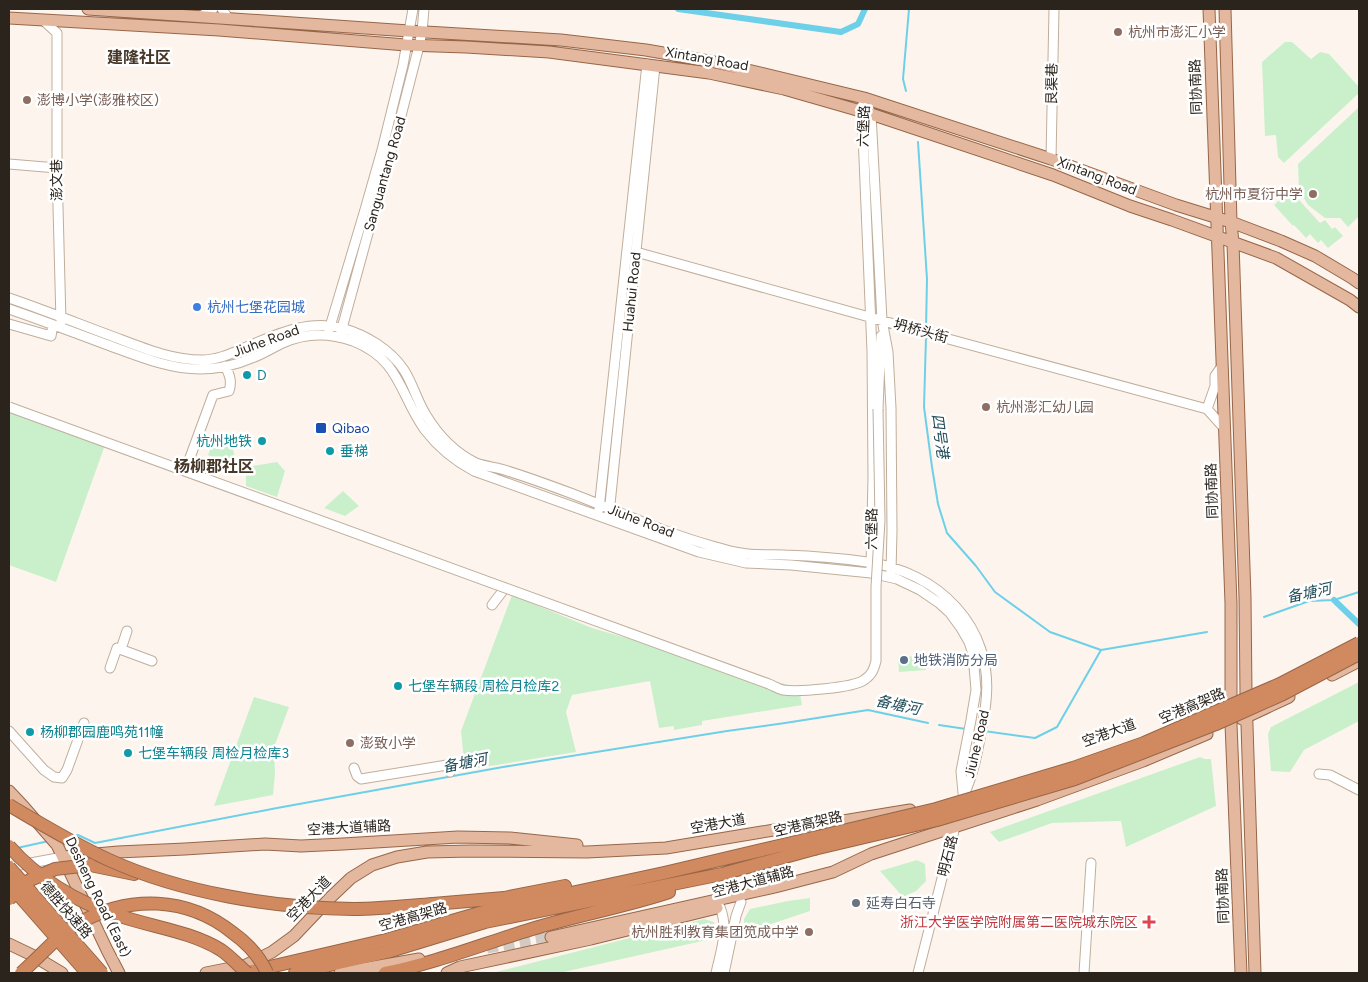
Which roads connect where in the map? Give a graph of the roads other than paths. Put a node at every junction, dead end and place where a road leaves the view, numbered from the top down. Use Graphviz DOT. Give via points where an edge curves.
graph roads {
  1 [pos="88,9"];
  2 [pos="213,9"];
  3 [pos="413,9"];
  4 [pos="424,9"];
  5 [pos="1054,9"];
  6 [pos="1209,9"];
  7 [pos="1224,9"];
  8 [pos="225,13"];
  9 [pos="201,16"];
  10 [pos="9,18"];
  11 [pos="42,20"];
  12 [pos="75,22"];
  13 [pos="409,31"];
  14 [pos="422,32"];
  15 [pos="57,33"];
  16 [pos="406,45"];
  17 [pos="419,46"];
  18 [pos="651,65"];
  19 [pos="864,98"];
  20 [pos="866,113"];
  21 [pos="1051,159"];
  22 [pos="9,164"];
  23 [pos="57,168"];
  24 [pos="1216,218"];
  25 [pos="1231,222"];
  26 [pos="1217,237"];
  27 [pos="1233,243"];
  28 [pos="636,252"];
  29 [pos="1359,283"];
  30 [pos="9,298"];
  31 [pos="1359,307"];
  32 [pos="9,309"];
  33 [pos="61,317"];
  34 [pos="870,317"];
  35 [pos="882,320"];
  36 [pos="9,324"];
  37 [pos="57,326"];
  38 [pos="329,330"];
  39 [pos="341,333"];
  40 [pos="872,351"];
  41 [pos="225,366"];
  42 [pos="1222,366"];
  43 [pos="9,407"];
  44 [pos="878,409"];
  45 [pos="1207,409"];
  46 [pos="1224,430"];
  47 [pos="188,463"];
  48 [pos="600,505"];
  49 [pos="609,509"];
  50 [pos="598,516"];
  51 [pos="608,519"];
  52 [pos="871,562"];
  53 [pos="871,573"];
  54 [pos="891,573"];
  55 [pos="505,588"];
  56 [pos="492,605"];
  57 [pos="127,631"];
  58 [pos="1359,636"];
  59 [pos="1353,643"];
  60 [pos="121,649"];
  61 [pos="1359,654"];
  62 [pos="152,661"];
  63 [pos="1359,661"];
  64 [pos="110,668"];
  65 [pos="1246,694"];
  66 [pos="1230,701"];
  67 [pos="1247,717"];
  68 [pos="84,723"];
  69 [pos="1231,724"];
  70 [pos="9,731"];
  71 [pos="354,768"];
  72 [pos="450,772"];
  73 [pos="1319,774"];
  74 [pos="1359,790"];
  75 [pos="9,791"];
  76 [pos="963,796"];
  77 [pos="9,805"];
  78 [pos="955,828"];
  79 [pos="814,843"];
  80 [pos="9,846"];
  81 [pos="636,850"];
  82 [pos="63,857"];
  83 [pos="1091,863"];
  84 [pos="9,867"];
  85 [pos="833,872"];
  86 [pos="664,873"];
  87 [pos="722,874"];
  88 [pos="156,878"];
  89 [pos="9,884"];
  90 [pos="9,898"];
  91 [pos="741,902"];
  92 [pos="720,907"];
  93 [pos="551,937"];
  94 [pos="9,944"];
  95 [pos="410,967"];
  96 [pos="21,973"];
  97 [pos="62,973"];
  98 [pos="87,973"];
  99 [pos="102,973"];
  100 [pos="119,973"];
  101 [pos="206,973"];
  102 [pos="245,973"];
  103 [pos="267,973"];
  104 [pos="295,973"];
  105 [pos="340,973"];
  106 [pos="385,973"];
  107 [pos="447,973"];
  108 [pos="716,973"];
  109 [pos="724,973"];
  110 [pos="918,973"];
  111 [pos="1084,973"];
  112 [pos="1241,973"];
  113 [pos="1254,973"];
  1 -- 9 [label="main road, Xintang Road"];
  2 -- 9 [label="street"];
  3 -- 13 [label="street, Sanguantang Road"];
  4 -- 14 [label="street, Sanguantang Road"];
  5 -- 21 [label="street, 艮渠巷"];
  6 -- 24 [label="main road, 同协南路"];
  7 -- 25 [label="main road"];
  8 -- 9 [label="main road, Xintang Road"];
  8 -- 13 [label="main road, Xintang Road"];
  10 -- 11 [label="main road, Xintang Road"];
  11 -- 12 [label="main road, Xintang Road"];
  11 -- 15 [label="street"];
  12 -- 15 [label="street"];
  12 -- 16 [label="main road, Xintang Road"];
  13 -- 14 [label="main road, Xintang Road"];
  13 -- 16 [label="street, Sanguantang Road"];
  14 -- 17 [label="street, Sanguantang Road"];
  14 -- 19 [label="main road, Xintang Road" via="561,40 646,50 714,62"];
  15 -- 23 [label="street, 澎文巷"];
  16 -- 17 [label="main road, Xintang Road"];
  16 -- 38 [label="street, Sanguantang Road" via="382,150"];
  17 -- 18 [label="main road, Xintang Road" via="549,52"];
  17 -- 39 [label="street, Sanguantang Road"];
  18 -- 20 [label="main road, Xintang Road" via="784,89"];
  18 -- 28 [label="street, Huahui Road"];
  18 -- 48 [label="street, Huahui Road"];
  19 -- 20 [label="street, 六堡路"];
  19 -- 21 [label="main road, Xintang Road"];
  20 -- 26 [label="main road, Xintang Road" via="1053,175"];
  20 -- 34 [label="street, 六堡路"];
  20 -- 35 [label="street, 六堡路"];
  21 -- 24 [label="main road, Xintang Road"];
  22 -- 23 [label="street"];
  23 -- 33 [label="street, 澎文巷"];
  24 -- 25 [label="main road, Xintang Road"];
  24 -- 26 [label="main road, 同协南路"];
  25 -- 27 [label="main road"];
  25 -- 29 [label="main road, Xintang Road" via="1282,240"];
  26 -- 27 [label="main road, Xintang Road"];
  26 -- 42 [label="main road, 同协南路"];
  27 -- 31 [label="main road, Xintang Road" via="1276,258"];
  27 -- 65 [label="main road"];
  28 -- 34 [label="street, 坍桥头街"];
  28 -- 49 [label="street, Huahui Road"];
  30 -- 33 [label="street, Jiuhe Road"];
  32 -- 37 [label="street, Jiuhe Road"];
  33 -- 37 [label="street, 澎文巷"];
  33 -- 38 [label="street, Jiuhe Road" via="157,353 188,360 219,358 279,333 306,326"];
  34 -- 35 [label="street, 坍桥头街"];
  34 -- 40 [label="street, 六堡路"];
  35 -- 44 [label="street"];
  35 -- 45 [label="street, 坍桥头街"];
  35 -- 54 [label="street, 六堡路" via="888,352 891,408"];
  36 -- 37 [label="street" via="51,336"];
  37 -- 41 [label="street, Jiuhe Road" via="175,366 200,369"];
  38 -- 39 [label="street, Jiuhe Road"];
  38 -- 41 [label="street, Jiuhe Road" via="296,338"];
  39 -- 48 [label="street, Jiuhe Road" via="360,335 387,351 404,370 425,414 439,434 467,457"];
  39 -- 50 [label="street, Jiuhe Road" via="372,351 389,366 425,429 460,463"];
  40 -- 44 [label="street"];
  40 -- 52 [label="street, 六堡路"];
  41 -- 47 [label="street" via="231,384 229,391 213,395"];
  42 -- 45 [label="street" via="1215,376"];
  42 -- 46 [label="main road, 同协南路"];
  43 -- 55 [label="street, bridge"];
  44 -- 55 [label="street, bridge" via="880,520 876,661 871,675 863,681 842,687 780,690"];
  45 -- 46 [label="street"];
  46 -- 66 [label="main road, 同协南路"];
  48 -- 49 [label="street, Jiuhe Road"];
  48 -- 50 [label="street, Huahui Road"];
  49 -- 51 [label="street, Huahui Road"];
  49 -- 52 [label="street, Jiuhe Road" via="696,542 741,553"];
  50 -- 51 [label="street, Jiuhe Road"];
  51 -- 53 [label="street, Jiuhe Road" via="699,552 746,562"];
  52 -- 53 [label="street, 六堡路"];
  52 -- 54 [label="street, Jiuhe Road"];
  53 -- 54 [label="street, Jiuhe Road"];
  54 -- 76 [label="street, Jiuhe Road" via="950,613 973,654 976,690 961,770"];
  54 -- 76 [label="street, Jiuhe Road" via="916,576 939,590 969,624 978,643 986,673 987,699 973,771"];
  55 -- 56 [label="street"];
  57 -- 60 [label="street"];
  58 -- 59 [label="main road, 空港大道"];
  59 -- 65 [label="main road, 空港大道"];
  59 -- 79 [label="highway, 空港高架路, bridge" via="1280,684 1144,743 1073,768"];
  60 -- 62 [label="street"];
  60 -- 64 [label="street" via="117,648"];
  61 -- 79 [label="highway, 空港高架路, bridge" via="1283,694 1216,724 1074,778 937,820"];
  63 -- 67 [label="main road"];
  65 -- 66 [label="main road, 空港大道"];
  65 -- 67 [label="main road"];
  66 -- 69 [label="main road, 同协南路"];
  66 -- 76 [label="main road, 空港大道" via="1123,745"];
  67 -- 69 [label="main road"];
  67 -- 113 [label="main road"];
  68 -- 70 [label="street" via="62,778 44,770"];
  69 -- 78 [label="main road" via="1134,764"];
  69 -- 112 [label="main road, 同协南路"];
  71 -- 72 [label="street" via="361,779 447,765"];
  73 -- 74 [label="street" via="1330,775"];
  75 -- 82 [label="main road, Desheng Road (East)" via="53,840"];
  76 -- 78 [label="street, 明石路"];
  76 -- 81 [label="main road, 空港大道" via="914,809 837,822"];
  77 -- 88 [label="highway, bridge" via="109,860"];
  78 -- 85 [label="main road" via="872,854"];
  78 -- 110 [label="street, 明石路"];
  79 -- 86 [label="highway, 空港高架路"];
  79 -- 87 [label="highway, 空港高架路"];
  80 -- 102 [label="highway, bridge" via="53,884 79,899 115,915 195,937 222,951"];
  81 -- 82 [label="main road, 空港大道辅路" via="458,836"];
  81 -- 101 [label="main road, 空港大道" via="436,852 397,857 372,865 352,878 294,936 272,952 246,965"];
  82 -- 84 [label="street"];
  82 -- 100 [label="main road, Desheng Road (East)"];
  83 -- 111 [label="street"];
  84 -- 99 [label="highway, 德胜快速路, bridge"];
  85 -- 91 [label="main road, 空港大道辅路" via="779,893"];
  85 -- 93 [label="main road"];
  86 -- 88 [label="highway, bridge" via="589,882 504,898 354,909 278,904 222,895"];
  86 -- 102 [label="highway, 空港高架路" via="483,912 386,940"];
  87 -- 95 [label="highway" via="641,901 533,929"];
  87 -- 104 [label="highway, 空港高架路" via="485,922 387,952"];
  88 -- 90 [label="highway, bridge" via="90,865 55,869 30,880"];
  89 -- 98 [label="highway, 德胜快速路, bridge"];
  91 -- 92 [label="main road, 空港大道辅路"];
  91 -- 109 [label="street"];
  92 -- 107 [label="main road, 空港大道辅路" via="460,967"];
  92 -- 108 [label="street" via="724,932"];
  94 -- 97 [label="main road"];
  95 -- 105 [label="main road"];
  95 -- 106 [label="highway"];
  96 -- 103 [label="highway, bridge" via="62,936 98,913 132,904 157,903 186,908 220,924 257,955"];
}
